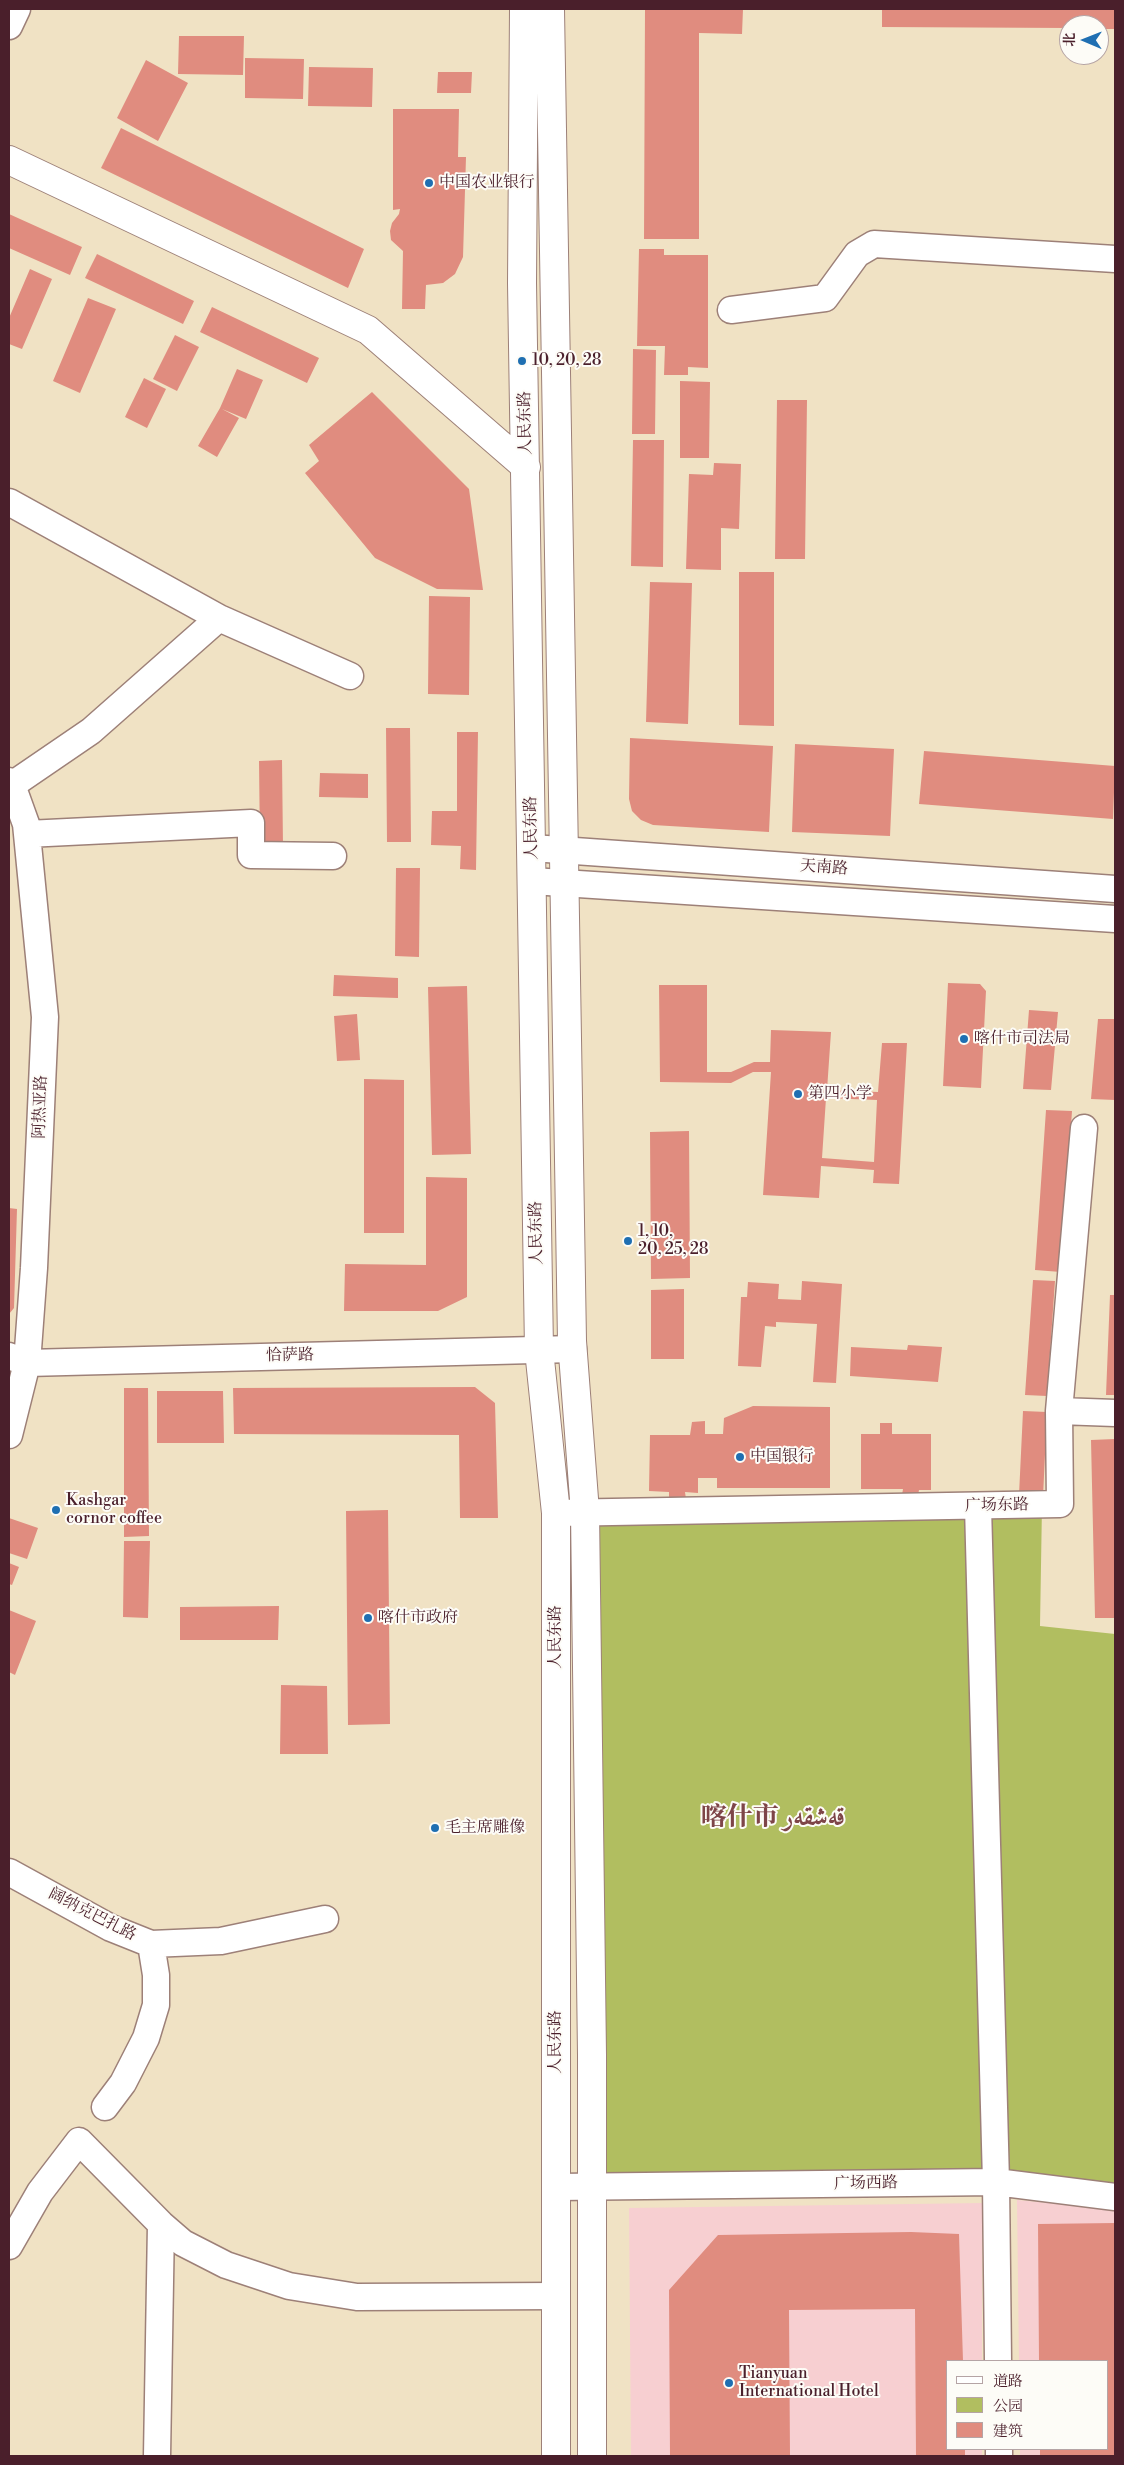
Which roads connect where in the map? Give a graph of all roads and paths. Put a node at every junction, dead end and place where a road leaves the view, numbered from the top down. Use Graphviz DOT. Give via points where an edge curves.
graph roads {
  1 [pos="17,9"];
  2 [pos="524,9"];
  3 [pos="550,9"];
  4 [pos="9,26"];
  5 [pos="9,160"];
  6 [pos="1115,259"];
  7 [pos="731,310"];
  8 [pos="526,467"];
  9 [pos="9,502"];
  10 [pos="219,618"];
  11 [pos="350,676"];
  12 [pos="11,783"];
  13 [pos="27,834"];
  14 [pos="532,848"];
  15 [pos="563,850"];
  16 [pos="332,856"];
  17 [pos="532,881"];
  18 [pos="564,882"];
  19 [pos="1115,889"];
  20 [pos="1115,919"];
  21 [pos="1084,1128"];
  22 [pos="573,1349"];
  23 [pos="539,1350"];
  24 [pos="18,1359"];
  25 [pos="1059,1411"];
  26 [pos="1115,1413"];
  27 [pos="9,1435"];
  28 [pos="978,1506"];
  29 [pos="584,1512"];
  30 [pos="556,1513"];
  31 [pos="9,1872"];
  32 [pos="325,1919"];
  33 [pos="151,1944"];
  34 [pos="105,2107"];
  35 [pos="996,2182"];
  36 [pos="556,2187"];
  37 [pos="592,2187"];
  38 [pos="1115,2197"];
  39 [pos="161,2224"];
  40 [pos="9,2246"];
  41 [pos="556,2296"];
  42 [pos="998,2360"];
  43 [pos="157,2456"];
  44 [pos="556,2456"];
  45 [pos="592,2456"];
  1 -- 4 [label="street"];
  2 -- 8 [label="main road, 人民东路" via="522,283"];
  3 -- 15 [label="main road, 人民东路"];
  5 -- 8 [label="main road" via="368,330"];
  6 -- 7 [label="street" via="874,244 857,254 825,298"];
  8 -- 14 [label="main road, 人民东路"];
  9 -- 10 [label="street"];
  10 -- 11 [label="street"];
  10 -- 12 [label="street" via="91,731"];
  12 -- 13 [label="street, 阿热亚路"];
  13 -- 16 [label="street" via="250,823 251,855"];
  13 -- 24 [label="street, 阿热亚路" via="45,1017 34,1268"];
  14 -- 15 [label="street, 天南路"];
  14 -- 17 [label="main road, 人民东路"];
  15 -- 18 [label="main road, 人民东路"];
  15 -- 19 [label="street, 天南路"];
  17 -- 18 [label="street, 天南路"];
  17 -- 23 [label="main road, 人民东路"];
  18 -- 20 [label="street, 天南路"];
  18 -- 22 [label="main road, 人民东路"];
  21 -- 25 [label="street, 广场东路"];
  22 -- 23 [label="street, 恰萨路"];
  22 -- 29 [label="main road, 人民东路"];
  23 -- 24 [label="street, 恰萨路"];
  23 -- 30 [label="main road, 人民东路"];
  24 -- 27 [label="street, 阿热亚路"];
  25 -- 26 [label="street"];
  25 -- 28 [label="street, 广场东路" via="1060,1504"];
  28 -- 29 [label="street, 广场东路"];
  28 -- 35 [label="street"];
  29 -- 30 [label="street, 广场东路"];
  29 -- 37 [label="main road, 人民东路"];
  30 -- 36 [label="main road, 人民东路"];
  31 -- 33 [label="street, 阔纳克巴扎路" via="111,1928"];
  32 -- 33 [label="street" via="221,1941"];
  33 -- 34 [label="street, 阔纳克巴扎路" via="156,2005 146,2038 123,2083"];
  35 -- 37 [label="street, 广场西路"];
  35 -- 38 [label="street, 广场西路"];
  35 -- 42 [label="street"];
  36 -- 37 [label="street, 广场西路"];
  36 -- 41 [label="main road, 人民东路"];
  37 -- 45 [label="main road, 人民东路"];
  39 -- 40 [label="street" via="79,2141 40,2192"];
  39 -- 41 [label="street" via="183,2243 226,2265 290,2286 357,2297"];
  39 -- 43 [label="street"];
  41 -- 44 [label="main road, 人民东路"];
}
